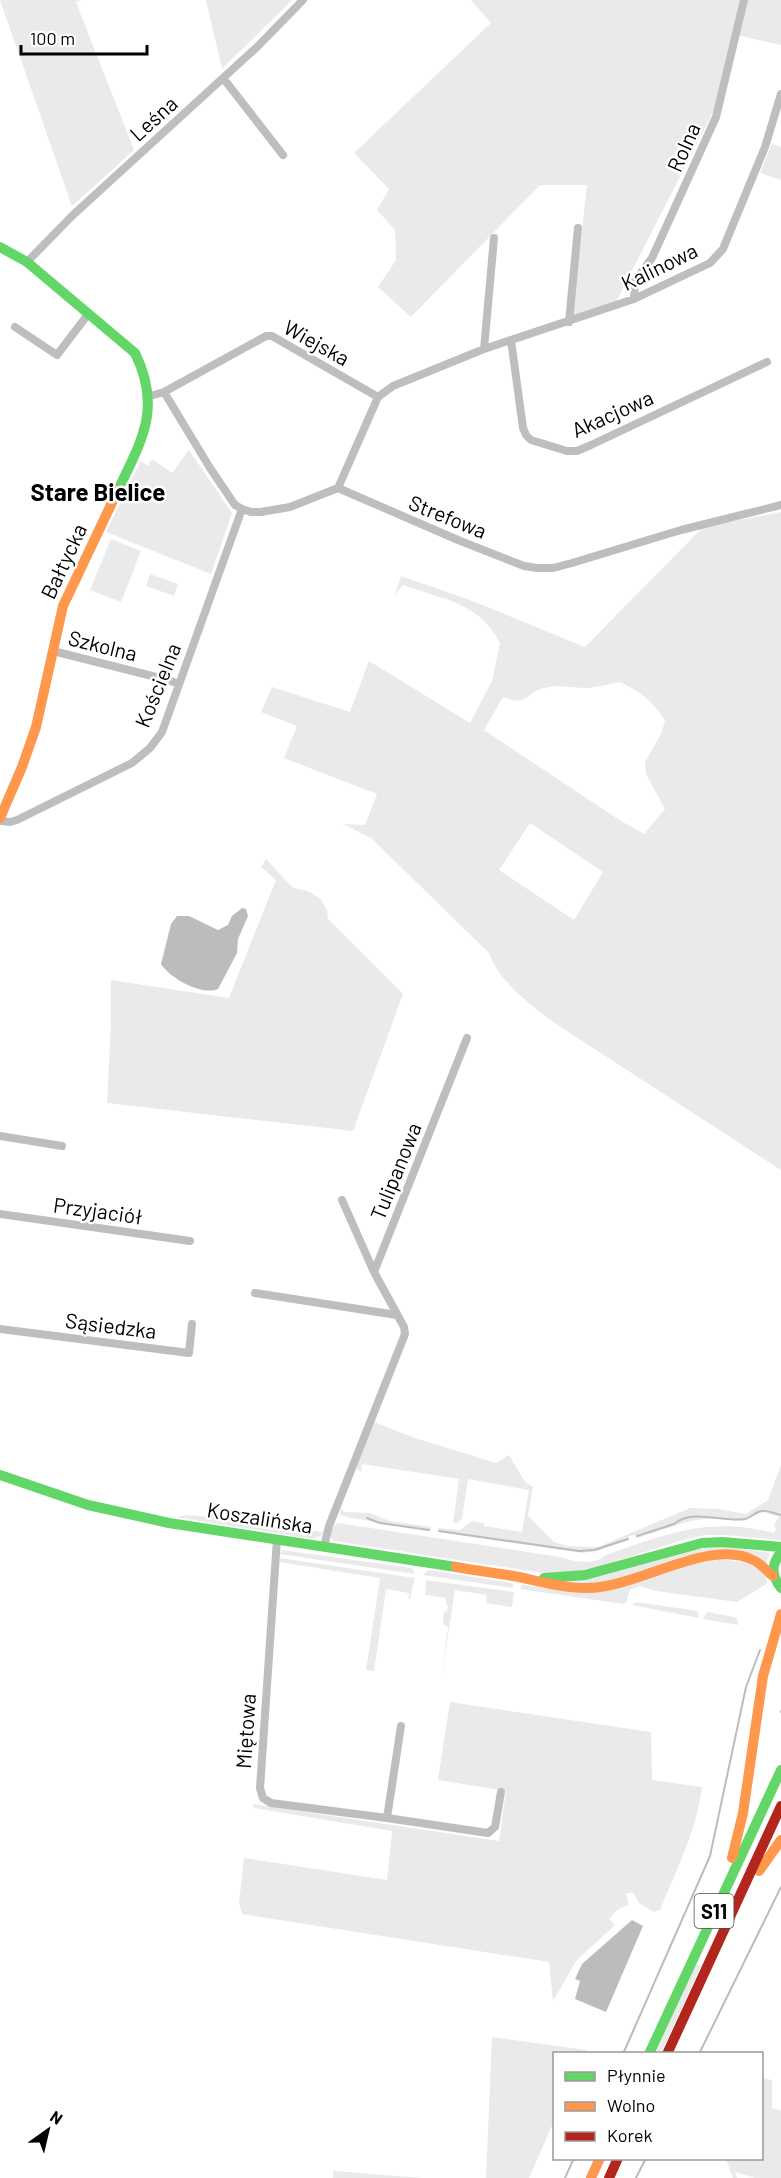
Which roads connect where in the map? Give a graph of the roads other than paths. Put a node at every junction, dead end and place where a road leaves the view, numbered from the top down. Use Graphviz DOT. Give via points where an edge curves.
graph roads {
  1 [pos="303,0"];
  2 [pos="744,0"];
  3 [pos="223,78"];
  4 [pos="781,94"];
  5 [pos="283,155"];
  6 [pos="578,228"];
  7 [pos="494,238"];
  8 [pos="0,247"];
  9 [pos="27,262"];
  10 [pos="634,299"];
  11 [pos="89,313"];
  12 [pos="569,322"];
  13 [pos="15,327"];
  14 [pos="511,340"];
  15 [pos="484,350"];
  16 [pos="766,362"];
  17 [pos="164,392"];
  18 [pos="150,396"];
  19 [pos="378,397"];
  20 [pos="338,488"];
  21 [pos="781,505"];
  22 [pos="242,509"];
  23 [pos="53,651"];
  24 [pos="179,684"];
  25 [pos="0,819"];
  26 [pos="467,1038"];
  27 [pos="0,1136"];
  28 [pos="62,1146"];
  29 [pos="342,1200"];
  30 [pos="0,1214"];
  31 [pos="190,1241"];
  32 [pos="374,1272"];
  33 [pos="255,1293"];
  34 [pos="397,1314"];
  35 [pos="192,1324"];
  36 [pos="0,1329"];
  37 [pos="0,1475"];
  38 [pos="277,1539"];
  39 [pos="324,1547"];
  40 [pos="781,1547"];
  41 [pos="781,1552"];
  42 [pos="773,1576"];
  43 [pos="519,1577"];
  44 [pos="781,1588"];
  45 [pos="781,1614"];
  46 [pos="401,1726"];
  47 [pos="781,1770"];
  48 [pos="501,1792"];
  49 [pos="781,1806"];
  50 [pos="387,1818"];
  51 [pos="781,1840"];
  52 [pos="714,1911"];
  53 [pos="729,1918"];
  54 [pos="650,2052"];
  55 [pos="669,2052"];
  56 [pos="599,2160"];
  57 [pos="617,2160"];
  58 [pos="591,2178"];
  59 [pos="609,2178"];
  1 -- 3 [label="street, Leśna"];
  2 -- 10 [label="street, Rolna" via="716,117 652,258 635,281"];
  3 -- 5 [label="street"];
  3 -- 9 [label="street, Leśna"];
  4 -- 10 [label="street, Kalinowa" via="765,147 723,249 710,263"];
  6 -- 12 [label="street"];
  7 -- 15 [label="street"];
  8 -- 9 [label="main road, Bałtycka"];
  9 -- 11 [label="main road, Bałtycka"];
  10 -- 12 [label="street, Kalinowa"];
  11 -- 13 [label="street" via="57,355"];
  11 -- 18 [label="main road, Bałtycka" via="135,353"];
  12 -- 14 [label="street, Kalinowa"];
  14 -- 15 [label="street, Kalinowa"];
  14 -- 16 [label="street, Akacjowa" via="526,435 567,451 591,445"];
  15 -- 19 [label="street, Kalinowa" via="393,386"];
  17 -- 18 [label="street, Wiejska"];
  17 -- 19 [label="street, Wiejska" via="272,336"];
  17 -- 22 [label="street" via="210,468 235,505"];
  18 -- 23 [label="main road, Bałtycka" via="143,438 63,606"];
  19 -- 20 [label="street"];
  20 -- 21 [label="street, Strefowa" via="458,540 537,568 553,568"];
  20 -- 22 [label="street" via="290,507 261,512"];
  22 -- 24 [label="street, Kościelna"];
  23 -- 24 [label="street, Szkolna"];
  23 -- 25 [label="main road, Bałtycka" via="39,716"];
  24 -- 25 [label="street, Kościelna" via="162,732 132,763 17,820"];
  26 -- 32 [label="street, Tulipanowa"];
  27 -- 28 [label="street"];
  29 -- 32 [label="street"];
  30 -- 31 [label="street, Przyjaciół"];
  32 -- 34 [label="street"];
  33 -- 34 [label="street"];
  34 -- 39 [label="street" via="405,1334"];
  35 -- 36 [label="street, Sąsiedzka" via="189,1353"];
  37 -- 38 [label="main road, Koszalińska" via="120,1513"];
  38 -- 39 [label="main road, Koszalińska"];
  38 -- 50 [label="street, Miętowa" via="260,1788 263,1798 271,1803"];
  39 -- 43 [label="main road, Koszalińska"];
  40 -- 43 [label="main road, Koszalińska" via="702,1543 591,1575"];
  41 -- 42 [label="main road" via="772,1566"];
  42 -- 43 [label="main road, Koszalińska" via="753,1561 728,1555 698,1557 632,1581 598,1588 569,1588"];
  42 -- 44 [label="main road"];
  45 -- 52 [label="main road" via="762,1678 736,1843"];
  46 -- 50 [label="street"];
  47 -- 52 [label="main road, S11"];
  48 -- 50 [label="street, Miętowa" via="495,1827 488,1833"];
  49 -- 53 [label="main road, S11"];
  51 -- 53 [label="main road"];
  52 -- 54 [label="main road, S11"];
  53 -- 55 [label="main road, S11"];
  56 -- 58 [label="main road"];
  57 -- 59 [label="main road"];
}
